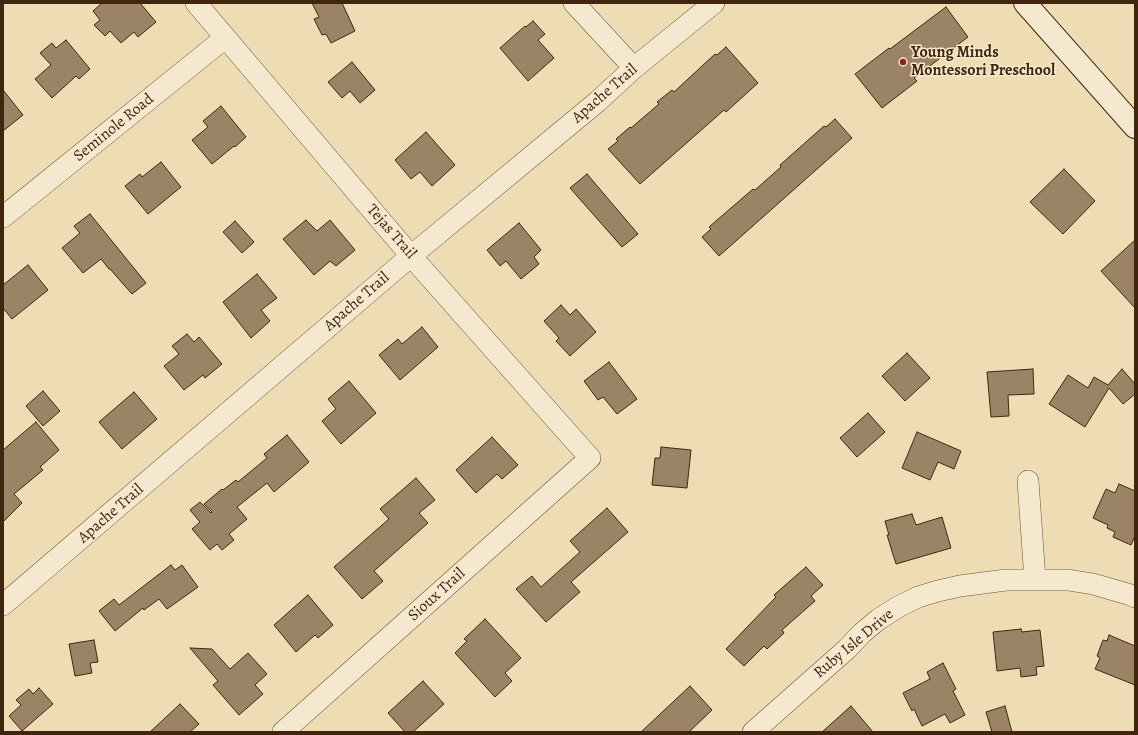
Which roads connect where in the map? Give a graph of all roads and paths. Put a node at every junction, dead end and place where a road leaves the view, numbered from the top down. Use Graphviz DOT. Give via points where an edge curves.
graph roads {
  1 [pos="196,3"];
  2 [pos="574,3"];
  3 [pos="714,3"];
  4 [pos="1025,3"];
  5 [pos="225,38"];
  6 [pos="634,68"];
  7 [pos="1135,127"];
  8 [pos="3,218"];
  9 [pos="411,256"];
  10 [pos="590,458"];
  11 [pos="1028,481"];
  12 [pos="1035,580"];
  13 [pos="1135,597"];
  14 [pos="3,606"];
  15 [pos="283,732"];
  16 [pos="753,732"];
  1 -- 5 [label="street, Tejas Trail"];
  2 -- 6 [label="street"];
  3 -- 6 [label="street, Apache Trail"];
  4 -- 7 [label="main road"];
  5 -- 8 [label="street, Seminole Road"];
  5 -- 9 [label="street, Tejas Trail"];
  6 -- 9 [label="street, Apache Trail" via="597,102"];
  9 -- 10 [label="street, Tejas Trail"];
  9 -- 14 [label="street, Apache Trail"];
  10 -- 15 [label="street, Sioux Trail"];
  11 -- 12 [label="street"];
  12 -- 13 [label="street, Ruby Isle Drive" via="1068,580 1093,584"];
  12 -- 16 [label="street, Ruby Isle Drive" via="1006,580 960,586 918,597 898,607 862,633"];
}
